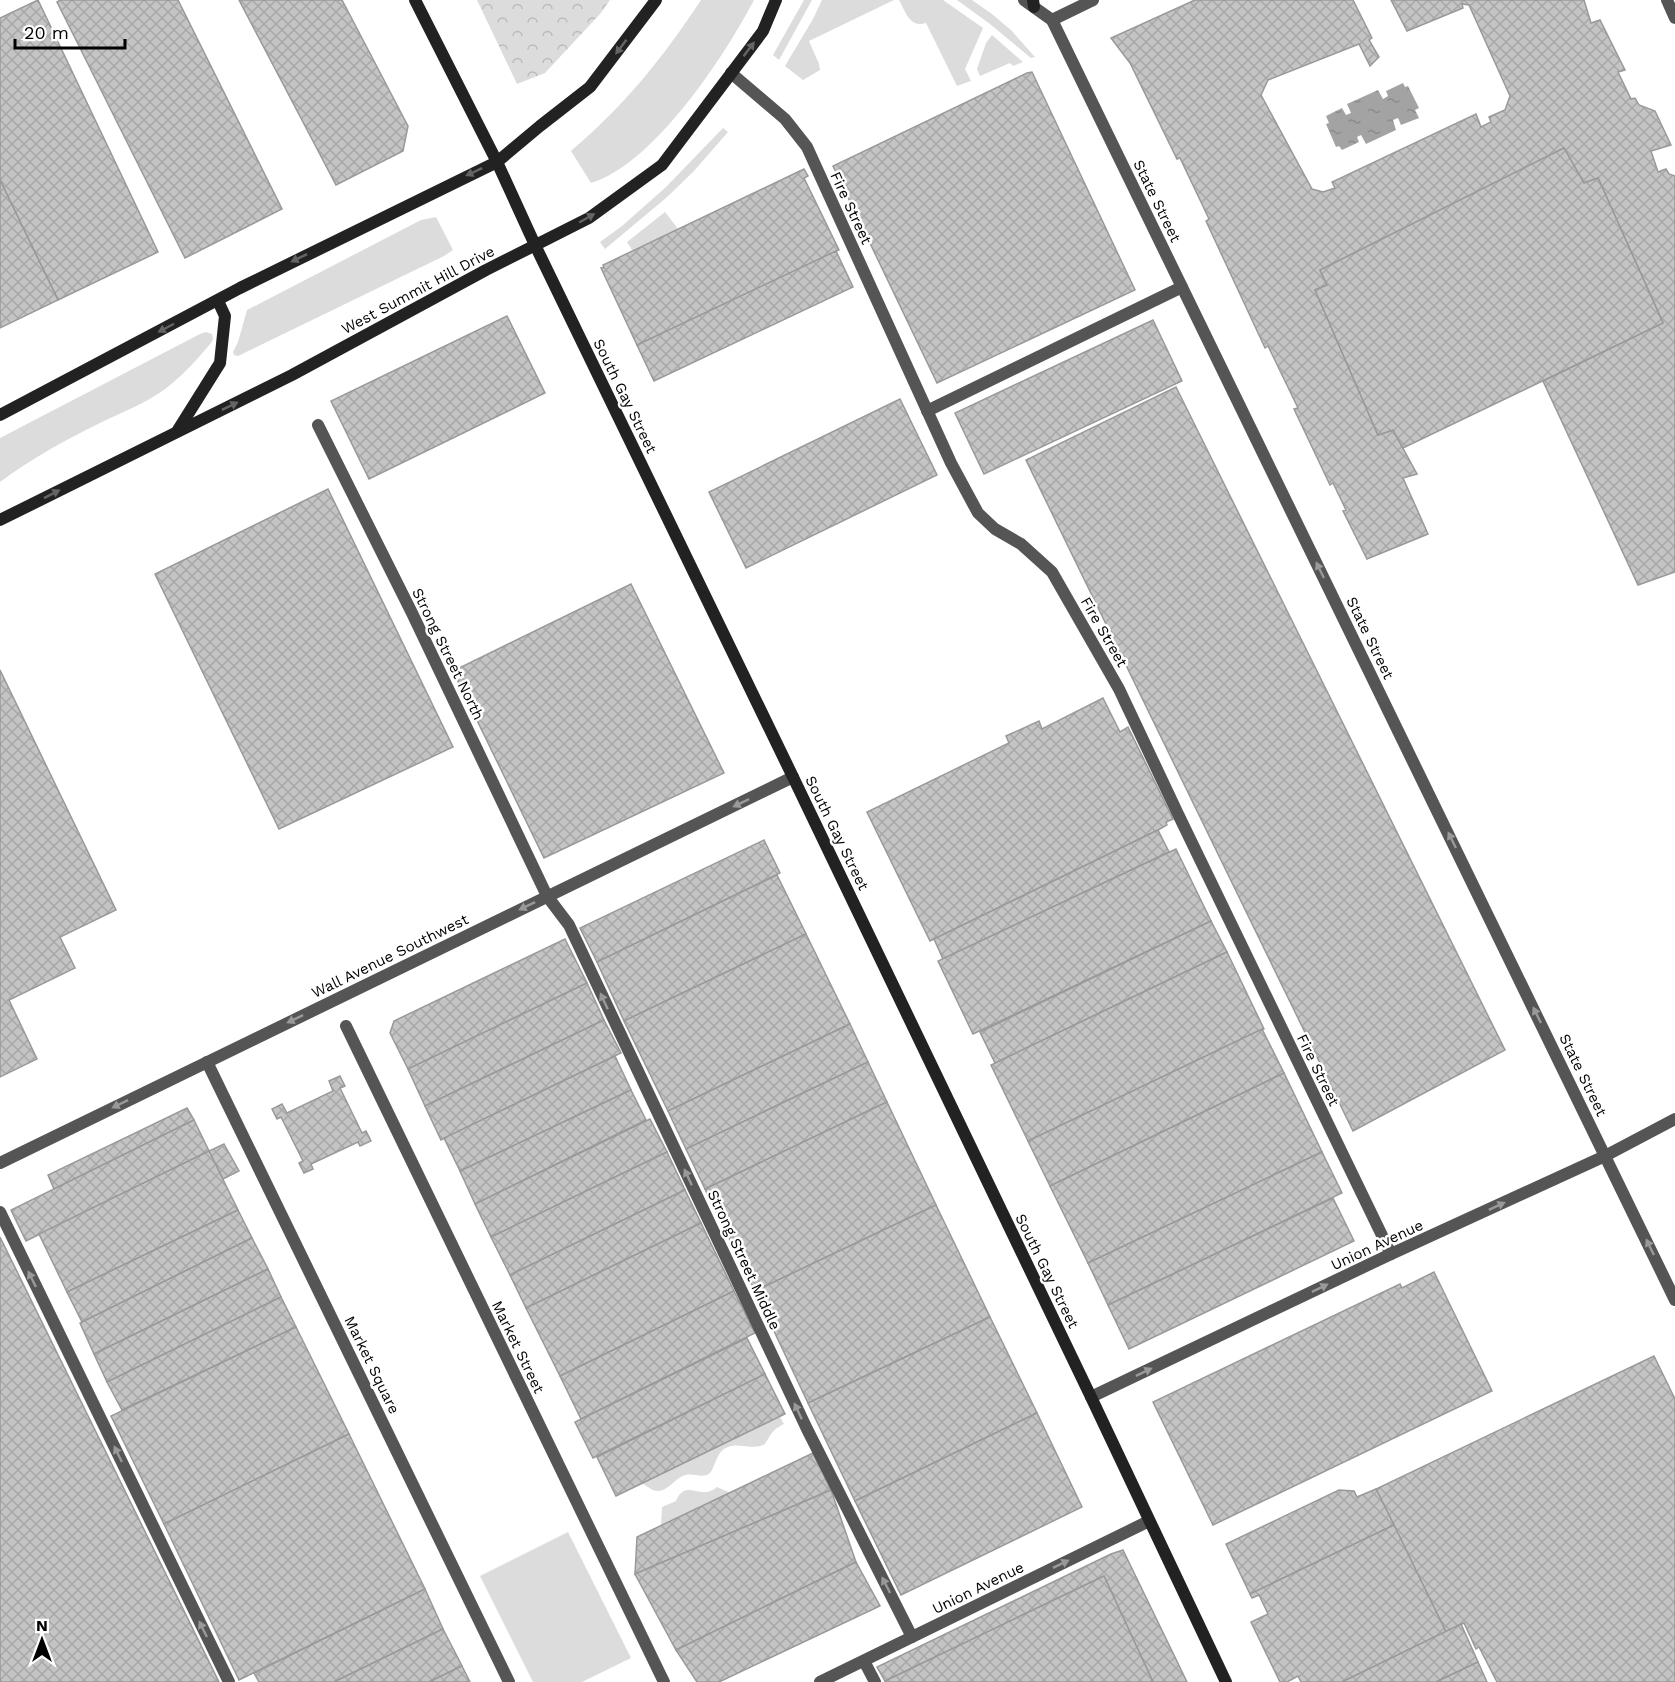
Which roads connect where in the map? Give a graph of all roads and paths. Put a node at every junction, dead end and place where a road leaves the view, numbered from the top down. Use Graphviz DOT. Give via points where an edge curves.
graph roads {
  1 [pos="415,0"];
  2 [pos="656,0"];
  3 [pos="776,0"];
  4 [pos="1094,0"];
  5 [pos="1666,0"];
  6 [pos="1030,2"];
  7 [pos="1675,18"];
  8 [pos="1052,20"];
  9 [pos="731,74"];
  10 [pos="497,162"];
  11 [pos="535,245"];
  12 [pos="1182,287"];
  13 [pos="218,301"];
  14 [pos="927,411"];
  15 [pos="0,415"];
  16 [pos="318,425"];
  17 [pos="177,432"];
  18 [pos="0,520"];
  19 [pos="793,777"];
  20 [pos="548,896"];
  21 [pos="346,1026"];
  22 [pos="207,1062"];
  23 [pos="1675,1119"];
  24 [pos="1605,1156"];
  25 [pos="0,1163"];
  26 [pos="0,1212"];
  27 [pos="1391,1254"];
  28 [pos="1675,1300"];
  29 [pos="1091,1397"];
  30 [pos="1149,1521"];
  31 [pos="912,1637"];
  32 [pos="864,1661"];
  33 [pos="229,1682"];
  34 [pos="509,1682"];
  35 [pos="664,1682"];
  36 [pos="820,1682"];
  37 [pos="875,1682"];
  38 [pos="1226,1682"];
  1 -- 10 [label="main road, South Gay Street"];
  2 -- 10 [label="main road, one-way" via="590,87"];
  9 -- 3 [label="main road, West Summit Hill Drive, one-way" via="763,31"];
  4 -- 8 [label="street"];
  5 -- 7 [label="street"];
  6 -- 8 [label="street, State Street"];
  8 -- 12 [label="street, State Street"];
  11 -- 9 [label="main road, West Summit Hill Drive, one-way" via="589,218 662,165"];
  9 -- 14 [label="street, Fire Street" via="785,119 807,147"];
  10 -- 11 [label="main road, South Gay Street"];
  10 -- 13 [label="main road, one-way"];
  17 -- 11 [label="main road, West Summit Hill Drive, one-way"];
  11 -- 19 [label="main road, South Gay Street"];
  12 -- 14 [label="street"];
  24 -- 12 [label="street, State Street, one-way"];
  13 -- 15 [label="main road, one-way"];
  13 -- 17 [label="main road" via="225,316 220,363"];
  14 -- 27 [label="street, Fire Street" via="978,513 1052,572 1119,689"];
  16 -- 20 [label="street, Strong Street North"];
  18 -- 17 [label="main road, West Summit Hill Drive, one-way"];
  19 -- 20 [label="street, Wall Avenue Southwest, one-way"];
  19 -- 29 [label="main road, South Gay Street"];
  20 -- 22 [label="street, Wall Avenue Southwest, one-way"];
  31 -- 20 [label="street, Strong Street Middle, one-way" via="807,1429 568,925"];
  21 -- 35 [label="street, Market Street"];
  22 -- 25 [label="street, Wall Avenue Southwest, one-way"];
  22 -- 34 [label="street, Market Square"];
  23 -- 24 [label="street, Union Avenue"];
  27 -- 24 [label="street, Union Avenue, one-way"];
  28 -- 24 [label="street, State Street, one-way"];
  33 -- 26 [label="street, one-way"];
  29 -- 27 [label="street, Union Avenue, one-way"];
  29 -- 30 [label="main road, South Gay Street"];
  31 -- 30 [label="street, Union Avenue, one-way"];
  30 -- 38 [label="main road, South Gay Street"];
  31 -- 32 [label="street, Union Avenue"];
  32 -- 36 [label="street, Union Avenue"];
  32 -- 37 [label="street"];
}
